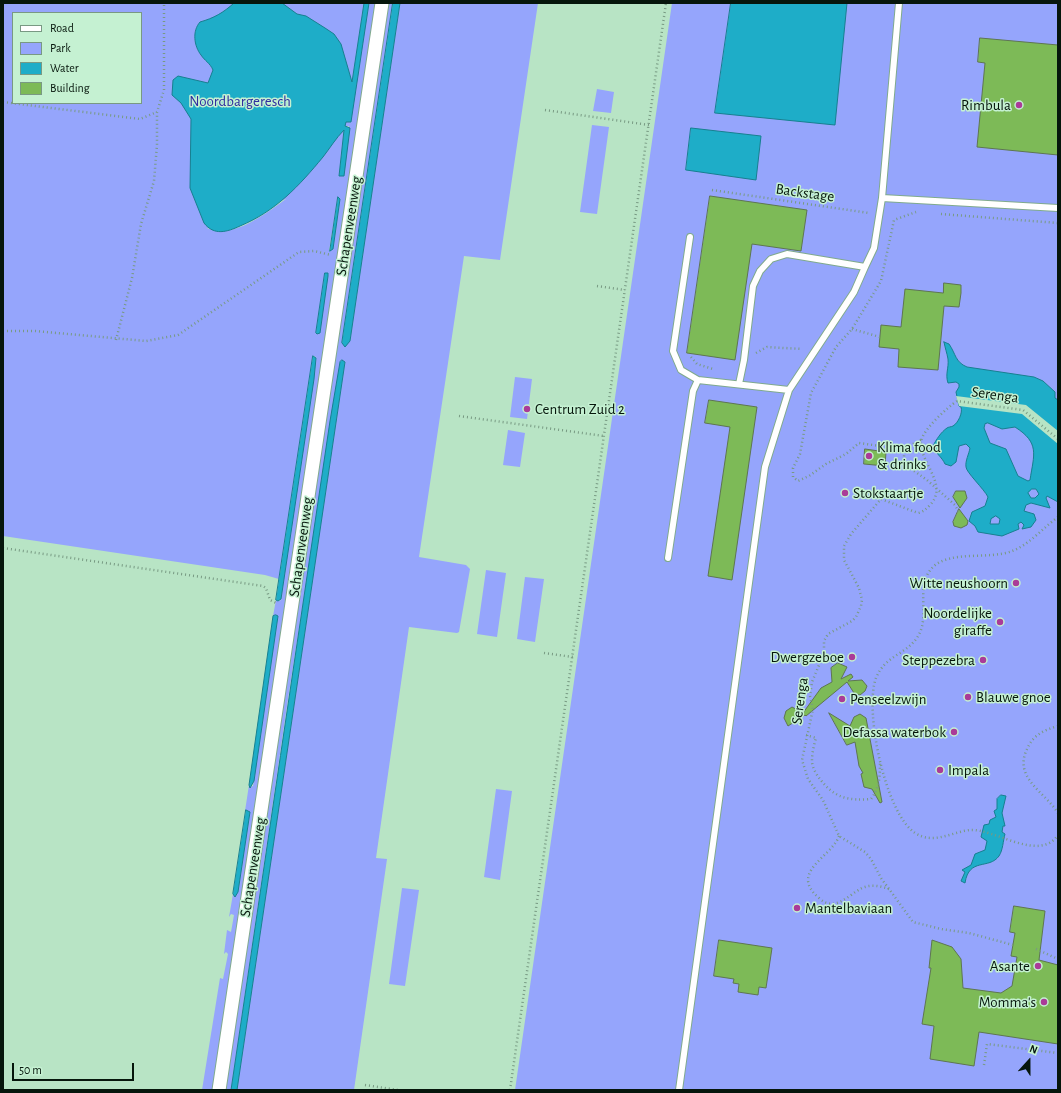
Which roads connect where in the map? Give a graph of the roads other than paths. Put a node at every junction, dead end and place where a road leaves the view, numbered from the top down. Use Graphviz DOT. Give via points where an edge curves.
graph roads {
  1 [pos="382,3"];
  2 [pos="899,3"];
  3 [pos="882,198"];
  4 [pos="1058,208"];
  5 [pos="690,237"];
  6 [pos="865,268"];
  7 [pos="698,380"];
  8 [pos="739,384"];
  9 [pos="789,390"];
  10 [pos="668,558"];
  11 [pos="219,1090"];
  12 [pos="679,1090"];
  1 -- 11 [label="street, Schapenveenweg"];
  2 -- 3 [label="lane"];
  3 -- 4 [label="lane"];
  3 -- 6 [label="lane" via="874,248"];
  5 -- 7 [label="lane" via="673,351 680,370"];
  6 -- 8 [label="lane" via="786,254 771,259 760,271 753,286"];
  6 -- 9 [label="lane" via="854,292"];
  7 -- 8 [label="lane"];
  7 -- 10 [label="lane" via="693,391"];
  8 -- 9 [label="lane"];
  9 -- 12 [label="lane" via="765,467"];
}
